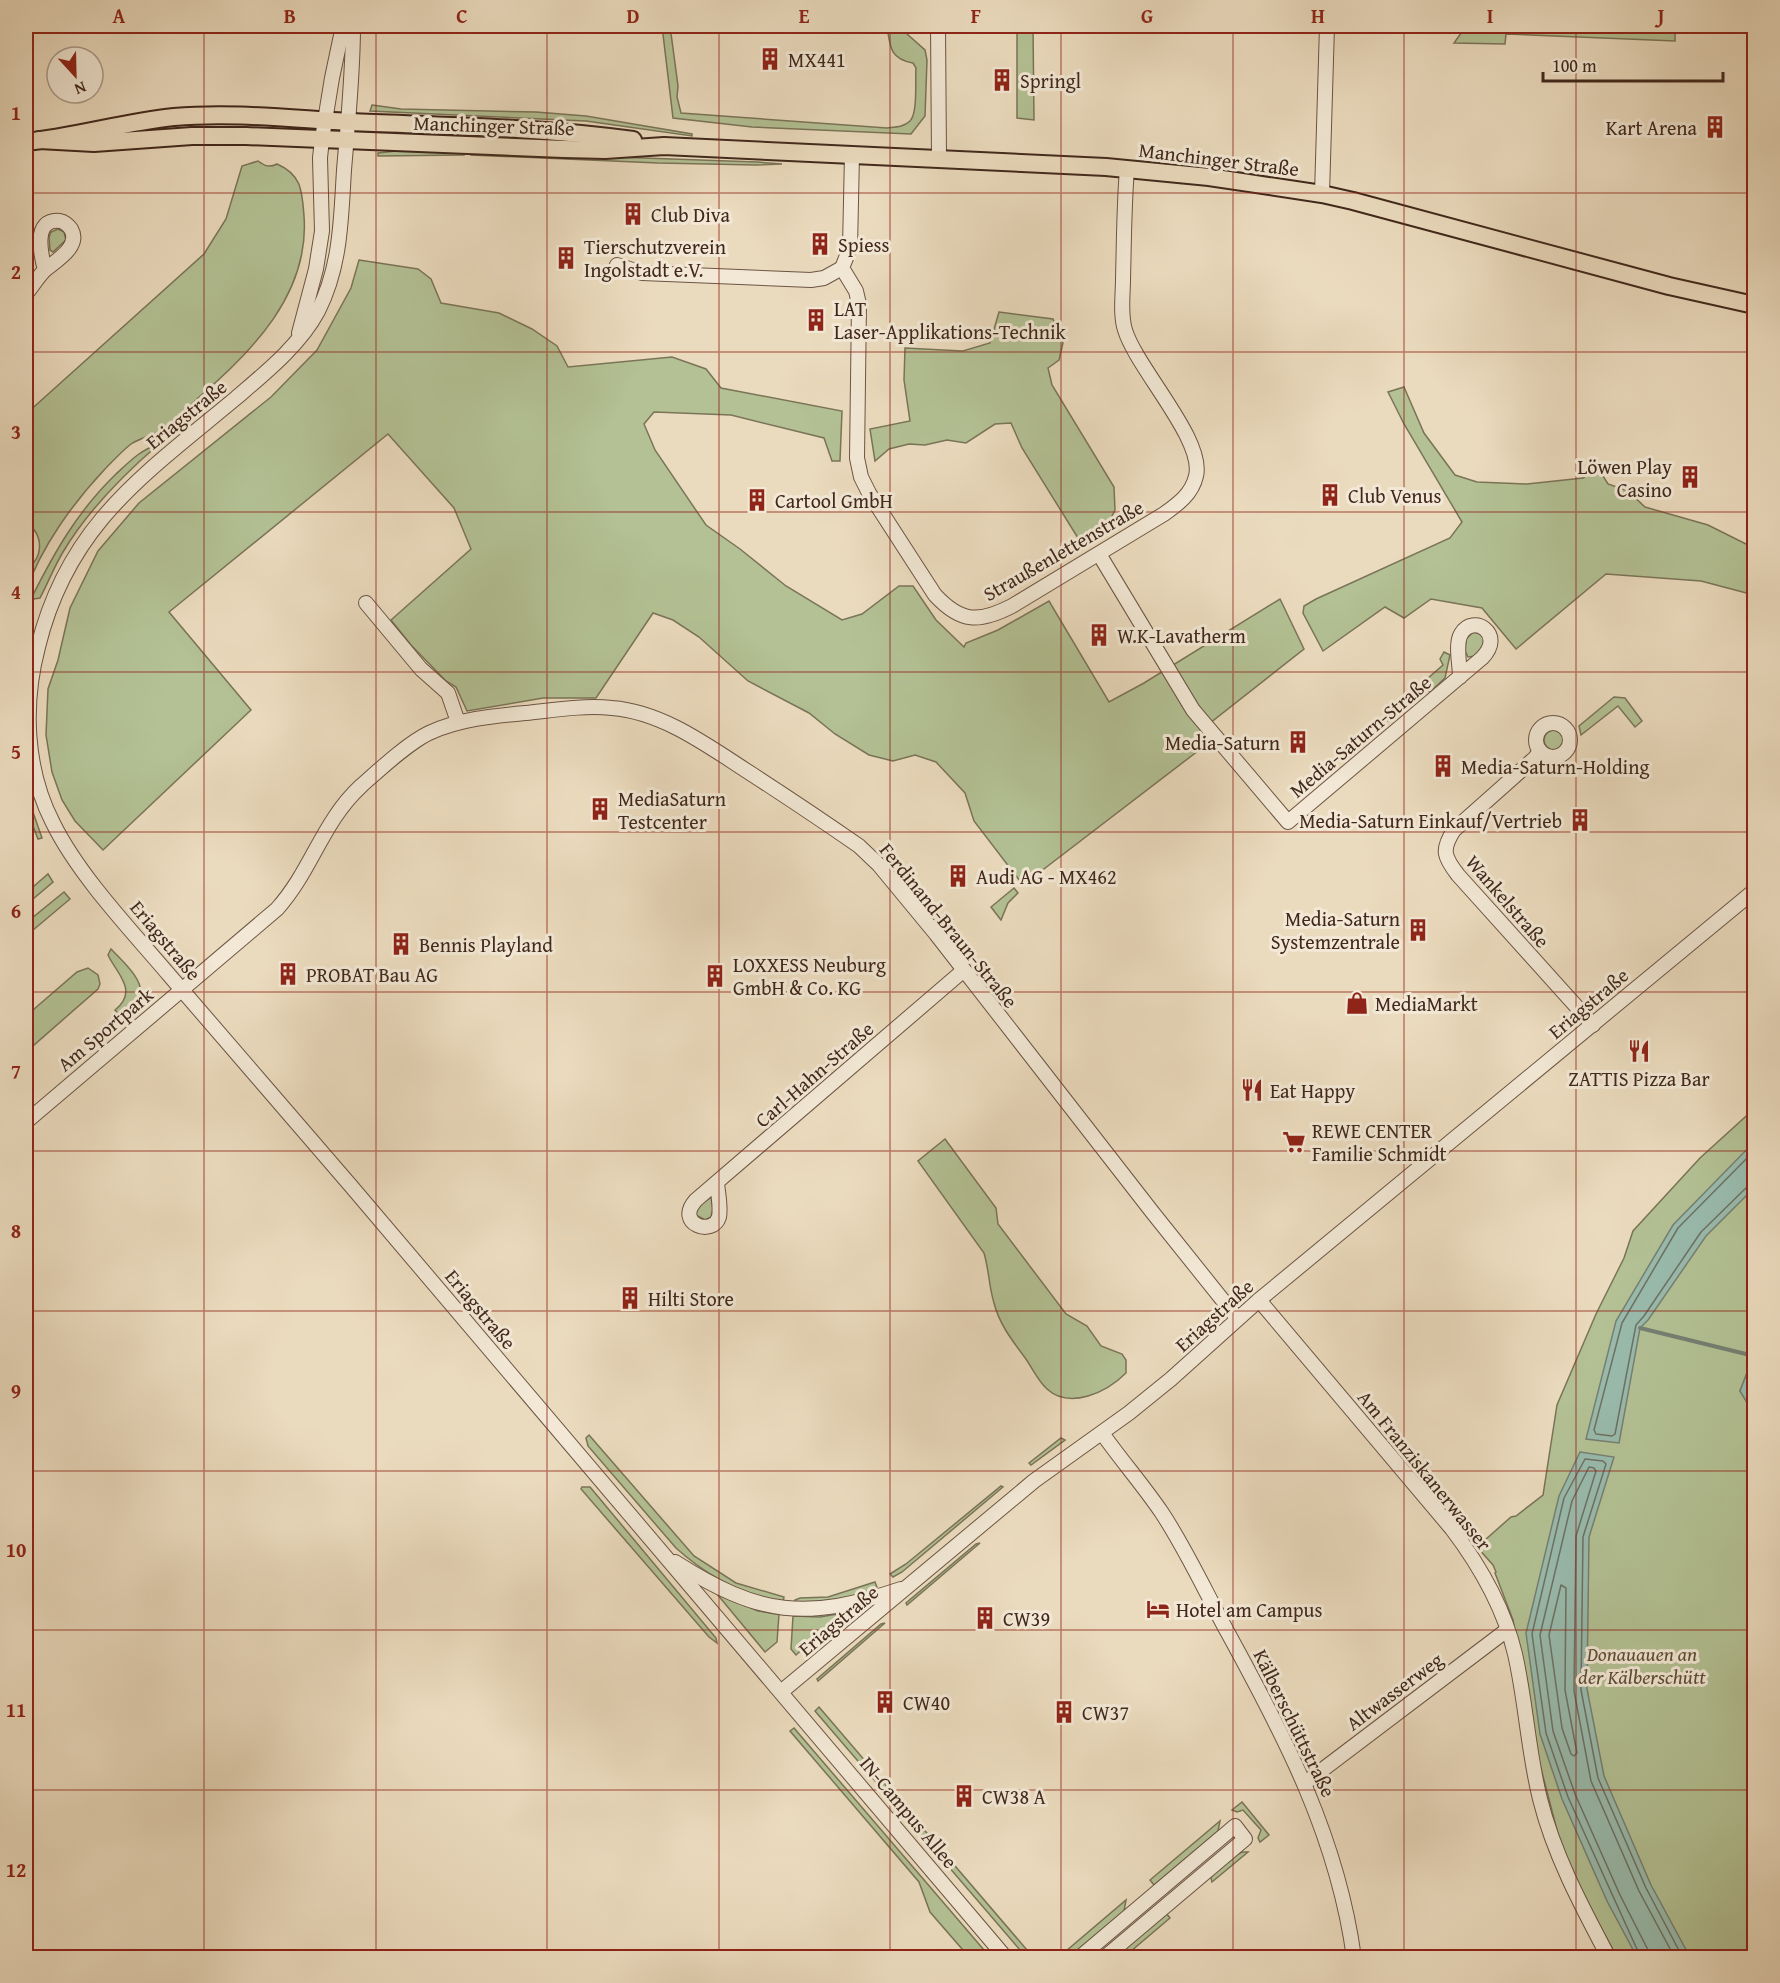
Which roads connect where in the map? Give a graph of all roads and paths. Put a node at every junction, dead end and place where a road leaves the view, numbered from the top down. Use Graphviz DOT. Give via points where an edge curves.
graph roads {
  1 [pos="343,26"];
  2 [pos="353,26"];
  3 [pos="938,26"];
  4 [pos="1327,26"];
  5 [pos="324,120"];
  6 [pos="349,122"];
  7 [pos="322,139"];
  8 [pos="347,140"];
  9 [pos="32,141"];
  10 [pos="664,146"];
  11 [pos="852,154"];
  12 [pos="939,158"];
  13 [pos="1127,169"];
  14 [pos="1322,194"];
  15 [pos="617,266"];
  16 [pos="842,268"];
  17 [pos="45,270"];
  18 [pos="26,294"];
  19 [pos="1755,305"];
  20 [pos="298,338"];
  21 [pos="1099,554"];
  22 [pos="366,603"];
  23 [pos="1460,677"];
  24 [pos="458,722"];
  25 [pos="1540,751"];
  26 [pos="1755,891"];
  27 [pos="964,970"];
  28 [pos="182,990"];
  29 [pos="1593,1025"];
  30 [pos="26,1122"];
  31 [pos="717,1183"];
  32 [pos="1259,1300"];
  33 [pos="1237,1318"];
  34 [pos="1102,1433"];
  35 [pos="663,1554"];
  36 [pos="908,1587"];
  37 [pos="1507,1630"];
  38 [pos="781,1692"];
  39 [pos="1305,1783"];
  40 [pos="1006,1958"];
  41 [pos="1079,1958"];
  42 [pos="1104,1958"];
  43 [pos="1354,1958"];
  44 [pos="1610,1958"];
  1 -- 5 [label="street, Eriagstraße"];
  2 -- 6 [label="street, Eriagstraße"];
  3 -- 12 [label="street"];
  4 -- 14 [label="street"];
  5 -- 6 [label="main road, Manchinger Straße"];
  5 -- 7 [label="street, Eriagstraße"];
  5 -- 9 [label="main road, Manchinger Straße" via="176,117"];
  6 -- 7 [label="main road" via="334,127"];
  6 -- 8 [label="street, Eriagstraße"];
  6 -- 10 [label="main road, Manchinger Straße" via="561,132"];
  7 -- 8 [label="main road, Manchinger Straße"];
  7 -- 9 [label="main road, Manchinger Straße" via="192,136"];
  7 -- 20 [label="street, Eriagstraße" via="322,231"];
  8 -- 10 [label="main road, Manchinger Straße" via="594,149"];
  8 -- 20 [label="street, Eriagstraße" via="338,254 315,316"];
  10 -- 11 [label="main road, Manchinger Straße"];
  11 -- 12 [label="main road, Manchinger Straße"];
  11 -- 16 [label="street" via="850,248"];
  12 -- 13 [label="main road, Manchinger Straße"];
  13 -- 14 [label="main road, Manchinger Straße"];
  13 -- 21 [label="street, Straußenlettenstraße" via="1125,329 1190,441 1197,476 1180,502"];
  14 -- 19 [label="main road, Manchinger Straße"];
  15 -- 16 [label="street" via="642,273 810,280 824,278"];
  16 -- 21 [label="street, Straußenlettenstraße" via="859,304 857,458 861,477 935,595 960,615 988,617"];
  17 -- 18 [label="street"];
  20 -- 28 [label="street, Eriagstraße" via="251,385 142,475 99,520 67,569 46,619 30,685 28,716 35,775 53,824 81,868"];
  21 -- 23 [label="street, Media-Saturn-Straße" via="1193,710 1288,822"];
  22 -- 24 [label="street" via="421,669 448,693"];
  24 -- 27 [label="street, Ferdinand-Braun-Straße" via="595,707 639,712 671,724 859,846 879,864"];
  24 -- 28 [label="street, Ferdinand-Braun-Straße" via="427,734 360,788 323,835 292,892 258,927"];
  25 -- 29 [label="street, Wankelstraße" via="1454,830 1445,852 1458,875"];
  26 -- 29 [label="street, Eriagstraße"];
  27 -- 31 [label="street, Carl-Hahn-Straße"];
  27 -- 33 [label="street, Ferdinand-Braun-Straße"];
  28 -- 30 [label="street, Am Sportpark"];
  28 -- 35 [label="street, Eriagstraße"];
  29 -- 32 [label="street, Eriagstraße"];
  32 -- 33 [label="street, Eriagstraße"];
  32 -- 37 [label="street, Am Franziskanerwasser" via="1467,1548 1492,1592"];
  33 -- 34 [label="street, Eriagstraße" via="1172,1379"];
  34 -- 36 [label="street, Eriagstraße" via="1034,1481"];
  34 -- 39 [label="street, Kälberschüttstraße" via="1150,1496 1184,1551 1280,1728"];
  35 -- 36 [label="street" via="729,1593 788,1609 843,1606"];
  35 -- 38 [label="street, Eriagstraße"];
  36 -- 38 [label="street, Eriagstraße"];
  37 -- 39 [label="street, Altwasserweg"];
  37 -- 44 [label="street, Am Franziskanerwasser" via="1515,1652 1528,1741 1547,1825 1566,1875"];
  38 -- 40 [label="street, IN-Campus Allee"];
  39 -- 43 [label="street, Kälberschüttstraße" via="1336,1871"];
  41 -- 42 [label="street" via="1235,1826 1245,1839"];
}
